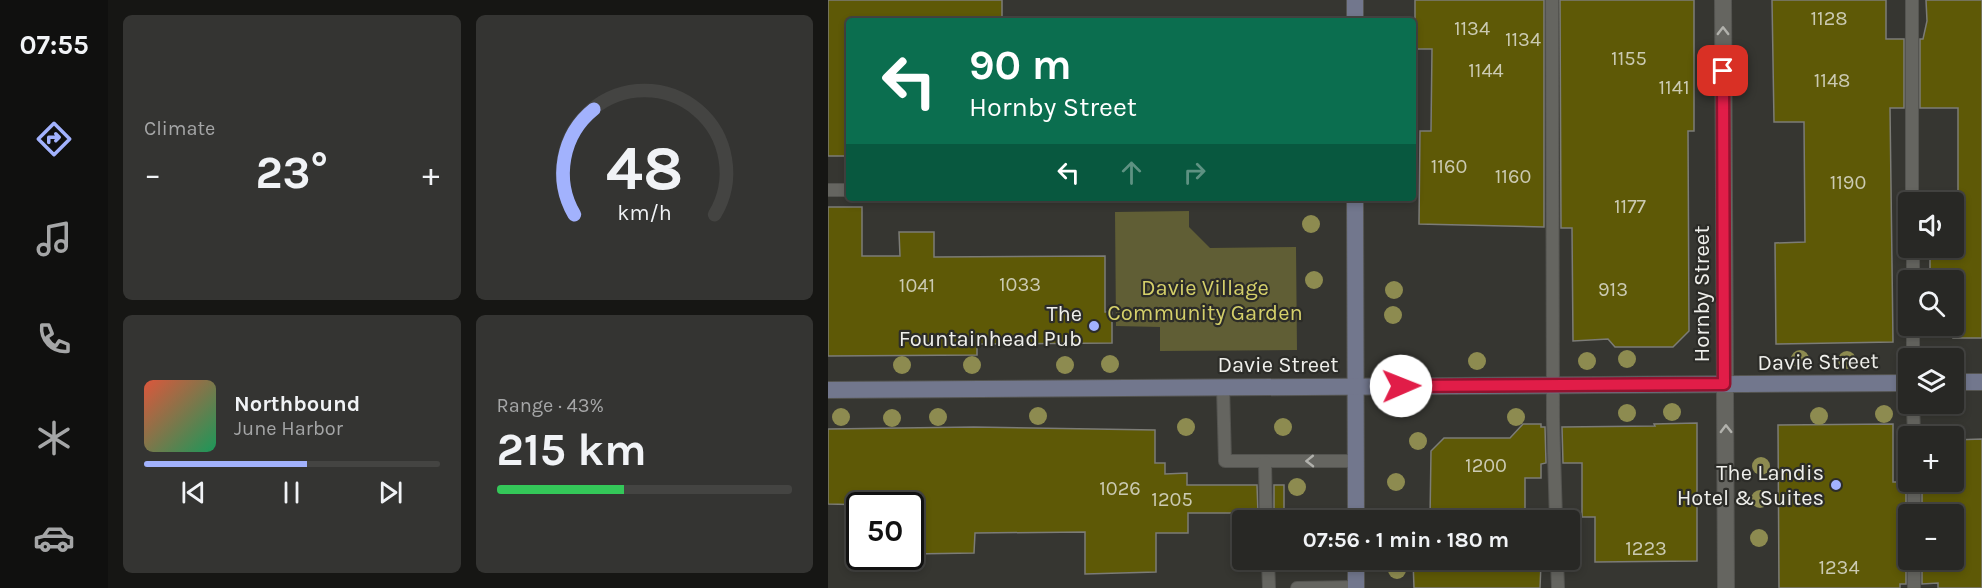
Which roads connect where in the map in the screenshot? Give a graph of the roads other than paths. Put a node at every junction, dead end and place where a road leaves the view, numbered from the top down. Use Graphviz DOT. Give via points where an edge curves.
graph roads {
  1 [pos="1355,0"];
  2 [pos="1552,0"];
  3 [pos="1723,0"];
  4 [pos="1912,0"];
  5 [pos="1355,18"];
  6 [pos="828,190"];
  7 [pos="846,190"];
  8 [pos="1912,192"];
  9 [pos="1355,201"];
  10 [pos="1964,382"];
  11 [pos="1982,382"];
  12 [pos="1898,383"];
  13 [pos="1724,384"];
  14 [pos="1553,385"];
  15 [pos="1356,386"];
  16 [pos="1223,387"];
  17 [pos="828,390"];
  18 [pos="1356,461"];
  19 [pos="1264,462"];
  20 [pos="1266,510"];
  21 [pos="1356,510"];
  22 [pos="1556,510"];
  23 [pos="1268,570"];
  24 [pos="1356,570"];
  25 [pos="1557,570"];
  26 [pos="1914,570"];
  27 [pos="1356,587"];
  28 [pos="1269,588"];
  29 [pos="1297,588"];
  30 [pos="1558,588"];
  31 [pos="1726,588"];
  32 [pos="1914,588"];
  1 -- 5 [label="main road"];
  2 -- 14 [label="lane"];
  13 -- 3 [label="street, Hornby Street, one-way"];
  4 -- 8 [label="lane"];
  6 -- 7 [label="lane"];
  9 -- 15 [label="main road"];
  10 -- 11 [label="main road"];
  12 -- 13 [label="main road, Davie Street"];
  13 -- 14 [label="main road, Davie Street"];
  31 -- 13 [label="street, Hornby Street, one-way"];
  14 -- 15 [label="main road, Davie Street"];
  14 -- 22 [label="lane"];
  15 -- 16 [label="main road, Davie Street"];
  15 -- 18 [label="main road"];
  16 -- 17 [label="main road, Davie Street"];
  16 -- 19 [label="lane" via="1225,461"];
  18 -- 19 [label="lane, one-way"];
  18 -- 21 [label="main road"];
  19 -- 20 [label="lane"];
  23 -- 28 [label="lane"];
  24 -- 27 [label="main road"];
  25 -- 30 [label="lane"];
  26 -- 32 [label="lane"];
  27 -- 29 [label="lane"];
}
